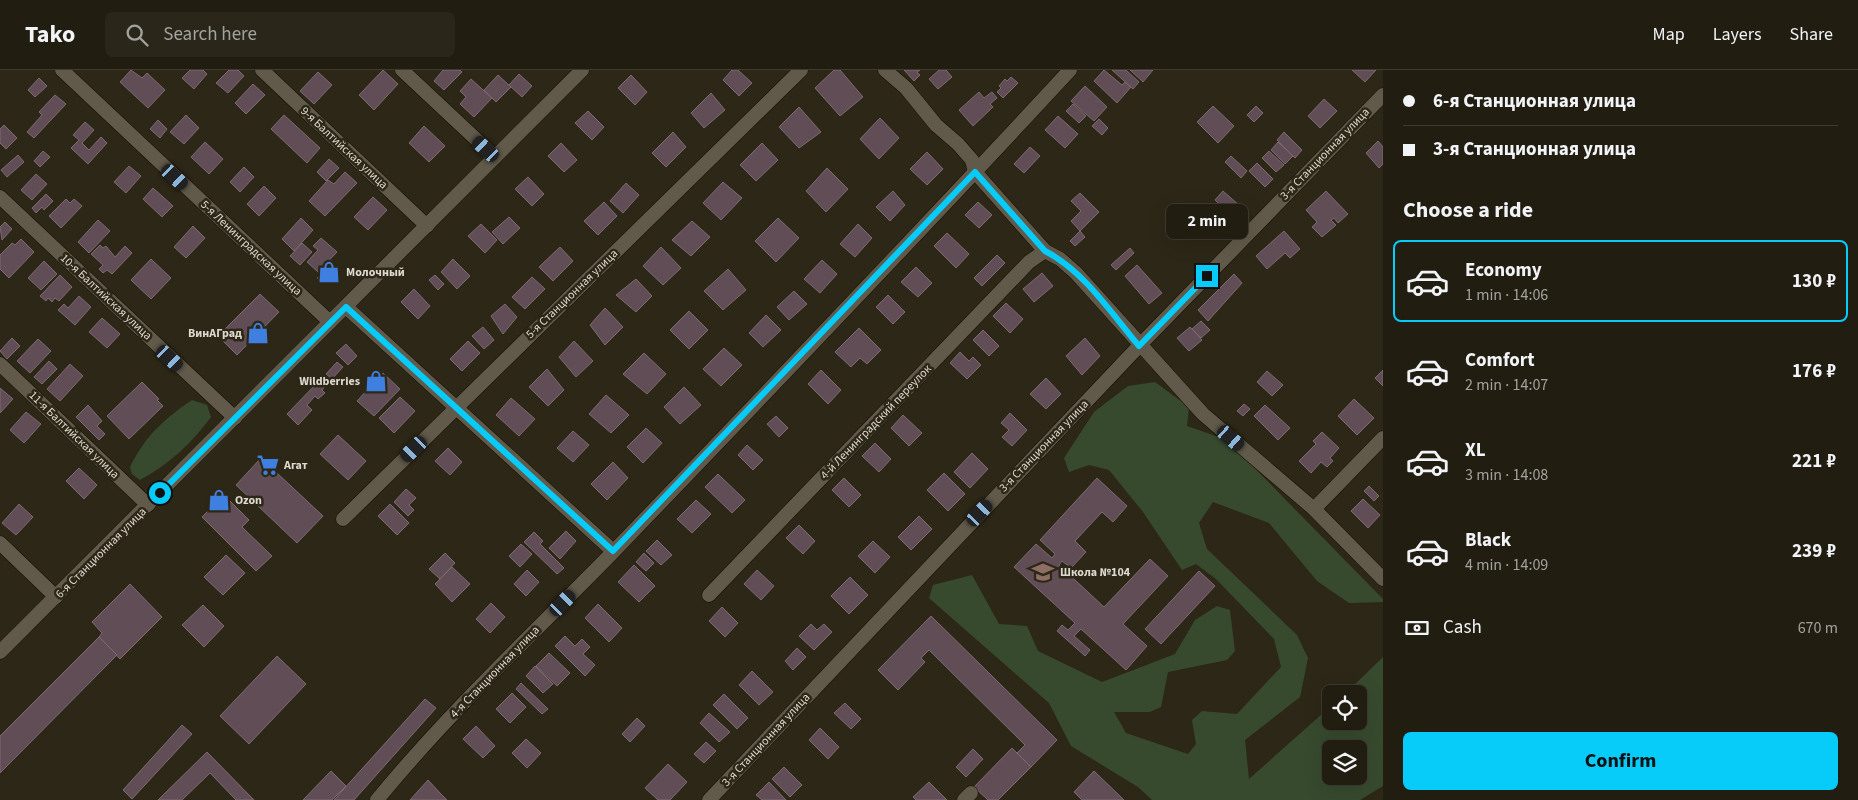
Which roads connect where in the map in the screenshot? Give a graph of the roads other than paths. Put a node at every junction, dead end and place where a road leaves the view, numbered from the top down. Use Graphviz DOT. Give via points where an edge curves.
graph roads {
  1 [pos="62,70"];
  2 [pos="262,70"];
  3 [pos="402,70"];
  4 [pos="801,70"];
  5 [pos="886,70"];
  6 [pos="1070,70"];
  7 [pos="579,71"];
  8 [pos="1383,95"];
  9 [pos="495,158"];
  10 [pos="975,172"];
  11 [pos="0,197"];
  12 [pos="427,226"];
  13 [pos="1045,251"];
  14 [pos="346,307"];
  15 [pos="330,322"];
  16 [pos="1139,346"];
  17 [pos="0,364"];
  18 [pos="457,407"];
  19 [pos="235,418"];
  20 [pos="1383,438"];
  21 [pos="148,505"];
  22 [pos="1314,510"];
  23 [pos="343,518"];
  24 [pos="0,543"];
  25 [pos="613,551"];
  26 [pos="1383,579"];
  27 [pos="709,595"];
  28 [pos="56,597"];
  29 [pos="0,652"];
  30 [pos="377,800"];
  31 [pos="709,800"];
  1 -- 15 [label="street, 5-я Ленинградская улица"];
  2 -- 12 [label="street, 9-я Балтийская улица"];
  3 -- 9 [label="street"];
  4 -- 18 [label="street, 5-я Станционная улица"];
  5 -- 10 [label="street" via="972,160"];
  6 -- 10 [label="street, 4-я Станционная улица"];
  7 -- 9 [label="street, 6-я Станционная улица"];
  8 -- 16 [label="street, 3-я Станционная улица"];
  9 -- 12 [label="street, 6-я Станционная улица"];
  10 -- 13 [label="street"];
  10 -- 25 [label="street, 4-я Станционная улица"];
  11 -- 19 [label="street, 10-я Балтийская улица"];
  12 -- 14 [label="street, 6-я Станционная улица"];
  13 -- 16 [label="street" via="1076,273"];
  13 -- 27 [label="street, 4-й Ленинградский переулок" via="1029,262"];
  14 -- 15 [label="street, 6-я Станционная улица"];
  14 -- 18 [label="street"];
  15 -- 19 [label="street, 6-я Станционная улица"];
  16 -- 22 [label="street" via="1204,414"];
  16 -- 31 [label="street, 3-я Станционная улица"];
  17 -- 21 [label="street, 11-я Балтийская улица"];
  18 -- 23 [label="street, 5-я Станционная улица"];
  18 -- 25 [label="street"];
  19 -- 21 [label="street, 6-я Станционная улица"];
  20 -- 22 [label="street"];
  21 -- 28 [label="street, 6-я Станционная улица"];
  22 -- 26 [label="street"];
  24 -- 28 [label="street"];
  25 -- 30 [label="street, 4-я Станционная улица" via="416,753"];
  28 -- 29 [label="street, 6-я Станционная улица"];
}
